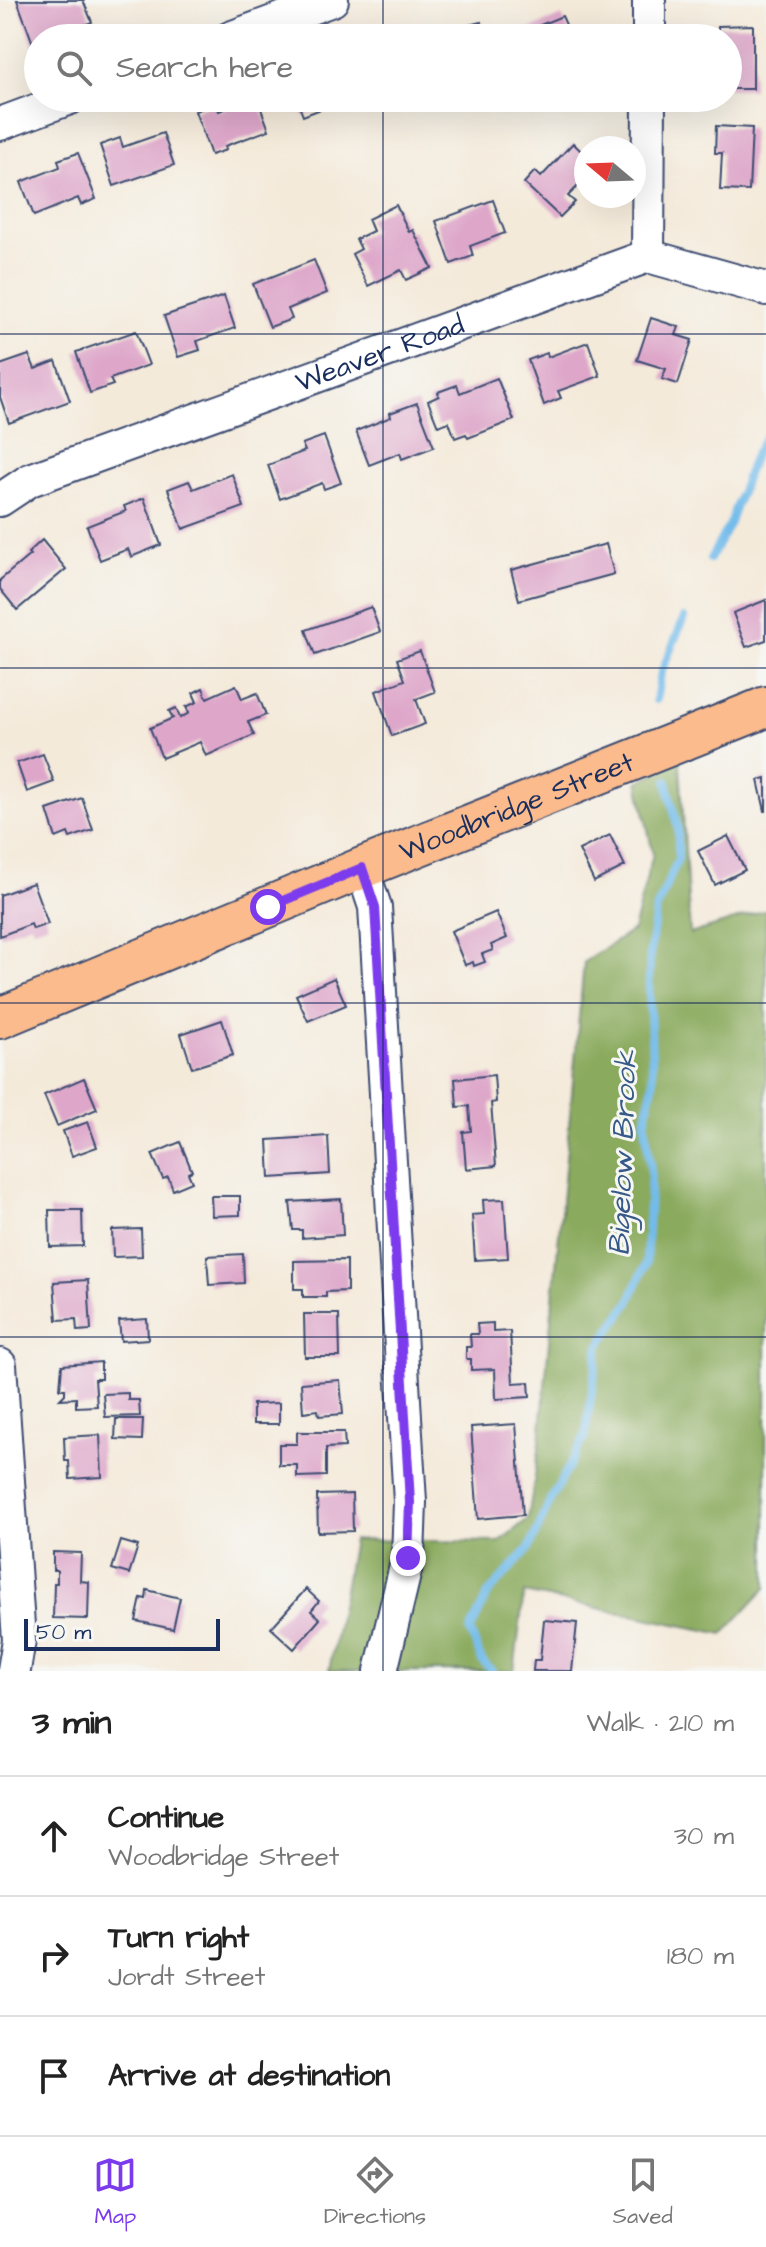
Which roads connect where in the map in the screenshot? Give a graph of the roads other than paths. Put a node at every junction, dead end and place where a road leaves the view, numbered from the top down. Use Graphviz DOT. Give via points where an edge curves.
graph roads {
  1 [pos="332,0"];
  2 [pos="649,0"];
  3 [pos="268,24"];
  4 [pos="649,24"];
  5 [pos="32,112"];
  6 [pos="649,112"];
  7 [pos="0,124"];
  8 [pos="648,256"];
  9 [pos="766,289"];
  10 [pos="0,500"];
  11 [pos="766,707"];
  12 [pos="362,868"];
  13 [pos="0,1018"];
  14 [pos="0,1365"];
  15 [pos="0,1667"];
  16 [pos="16,1671"];
  17 [pos="381,1671"];
  1 -- 3 [label="street"];
  2 -- 4 [label="street"];
  5 -- 7 [label="street"];
  6 -- 8 [label="street"];
  8 -- 9 [label="street"];
  8 -- 10 [label="street, Weaver Road" via="30,480"];
  11 -- 12 [label="main road, Woodbridge Street"];
  12 -- 13 [label="main road, Woodbridge Street"];
  12 -- 17 [label="street" via="375,907 410,1502 408,1558"];
  14 -- 16 [label="street" via="19,1640"];
  15 -- 16 [label="street"];
}
